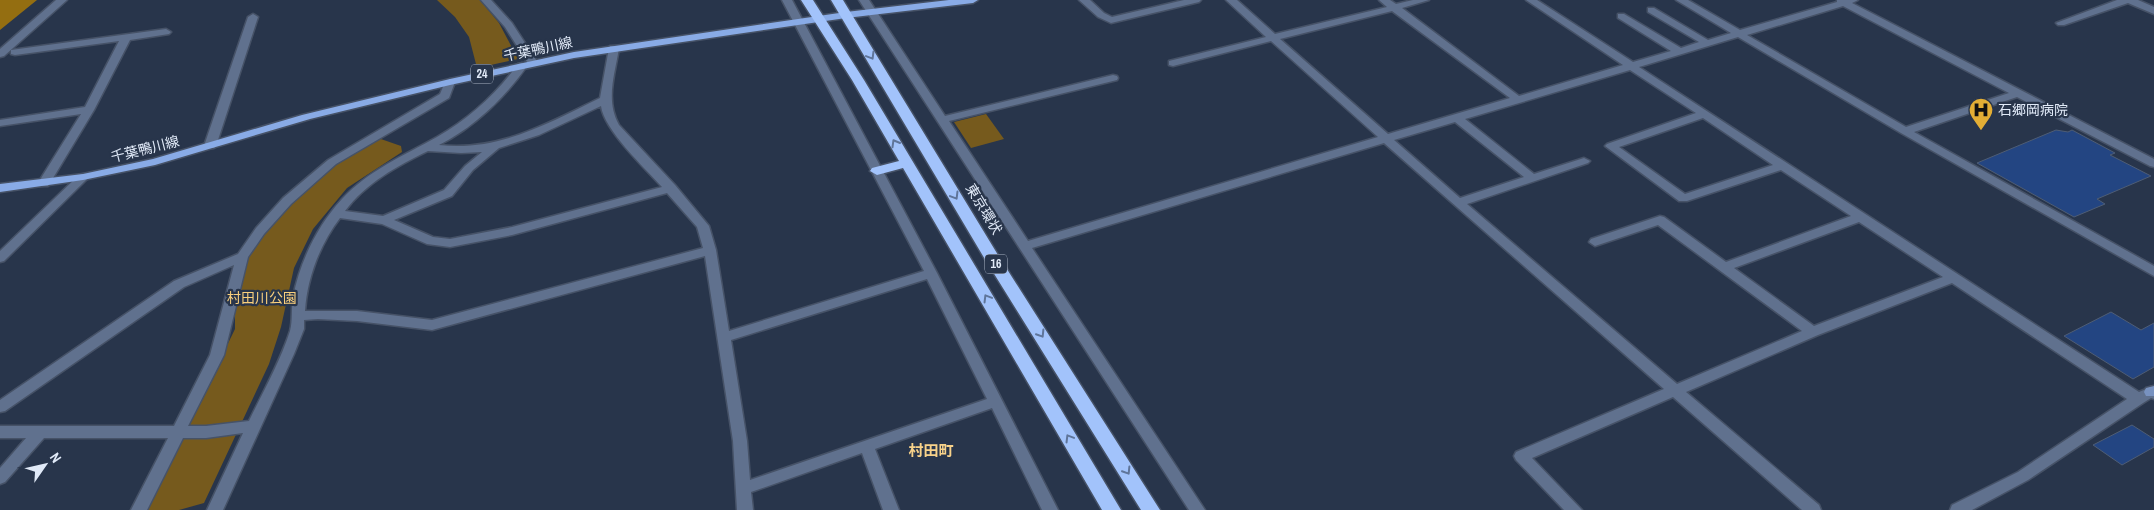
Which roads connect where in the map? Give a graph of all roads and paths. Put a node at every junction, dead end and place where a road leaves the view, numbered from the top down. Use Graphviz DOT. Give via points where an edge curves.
graph roads {
  1 [pos="62,0"];
  2 [pos="486,0"];
  3 [pos="787,0"];
  4 [pos="807,0"];
  5 [pos="837,0"];
  6 [pos="864,0"];
  7 [pos="973,0"];
  8 [pos="1084,0"];
  9 [pos="1196,0"];
  10 [pos="1231,0"];
  11 [pos="1384,0"];
  12 [pos="1424,0"];
  13 [pos="1531,0"];
  14 [pos="1681,0"];
  15 [pos="2128,0"];
  16 [pos="1845,1"];
  17 [pos="1395,8"];
  18 [pos="1651,10"];
  19 [pos="2154,11"];
  20 [pos="872,12"];
  21 [pos="846,15"];
  22 [pos="1620,16"];
  23 [pos="253,17"];
  24 [pos="818,19"];
  25 [pos="799,21"];
  26 [pos="2061,23"];
  27 [pos="166,32"];
  28 [pos="1738,33"];
  29 [pos="126,38"];
  30 [pos="1275,38"];
  31 [pos="1706,43"];
  32 [pos="614,48"];
  33 [pos="1679,51"];
  34 [pos="14,52"];
  35 [pos="0,54"];
  36 [pos="1173,63"];
  37 [pos="527,64"];
  38 [pos="1629,65"];
  39 [pos="1113,78"];
  40 [pos="450,82"];
  41 [pos="2018,93"];
  42 [pos="1516,98"];
  43 [pos="605,100"];
  44 [pos="89,110"];
  45 [pos="1705,114"];
  46 [pos="1456,117"];
  47 [pos="941,120"];
  48 [pos="0,123"];
  49 [pos="1905,131"];
  50 [pos="1386,138"];
  51 [pos="210,146"];
  52 [pos="426,147"];
  53 [pos="494,147"];
  54 [pos="1584,161"];
  55 [pos="907,163"];
  56 [pos="2154,164"];
  57 [pos="1783,166"];
  58 [pos="877,171"];
  59 [pos="83,177"];
  60 [pos="1532,178"];
  61 [pos="44,183"];
  62 [pos="0,188"];
  63 [pos="671,188"];
  64 [pos="1458,202"];
  65 [pos="336,214"];
  66 [pos="1860,216"];
  67 [pos="384,220"];
  68 [pos="1595,242"];
  69 [pos="1024,246"];
  70 [pos="710,250"];
  71 [pos="242,257"];
  72 [pos="0,258"];
  73 [pos="1724,267"];
  74 [pos="2154,272"];
  75 [pos="931,273"];
  76 [pos="1953,278"];
  77 [pos="298,316"];
  78 [pos="1813,332"];
  79 [pos="724,337"];
  80 [pos="1674,390"];
  81 [pos="2149,394"];
  82 [pos="996,401"];
  83 [pos="0,407"];
  84 [pos="253,426"];
  85 [pos="0,432"];
  86 [pos="40,432"];
  87 [pos="179,432"];
  88 [pos="867,446"];
  89 [pos="0,478"];
  90 [pos="744,488"];
  91 [pos="1569,509"];
  92 [pos="139,510"];
  93 [pos="215,510"];
  94 [pos="745,510"];
  95 [pos="891,510"];
  96 [pos="1050,510"];
  97 [pos="1112,510"];
  98 [pos="1151,510"];
  99 [pos="1197,510"];
  100 [pos="1813,510"];
  101 [pos="1958,510"];
  1 -- 35 [label="street"];
  2 -- 37 [label="street" via="509,25"];
  3 -- 25 [label="street"];
  4 -- 24 [label="highway, 16"];
  5 -- 21 [label="highway, 東京環状 / 16"];
  6 -- 20 [label="street"];
  7 -- 20 [label="main road, 千葉鴨川線 / 24"];
  8 -- 9 [label="street" via="1110,20"];
  10 -- 30 [label="street"];
  11 -- 17 [label="street"];
  12 -- 17 [label="street"];
  13 -- 38 [label="street"];
  14 -- 28 [label="street"];
  15 -- 19 [label="street"];
  15 -- 26 [label="street"];
  16 -- 28 [label="street"];
  16 -- 41 [label="street"];
  17 -- 30 [label="street"];
  17 -- 42 [label="street"];
  18 -- 31 [label="street"];
  20 -- 21 [label="main road, 千葉鴨川線 / 24"];
  20 -- 47 [label="street"];
  21 -- 24 [label="main road, 千葉鴨川線 / 24"];
  21 -- 98 [label="highway, 東京環状 / 16, one-way"];
  22 -- 33 [label="street"];
  23 -- 51 [label="street"];
  24 -- 25 [label="main road, 千葉鴨川線 / 24"];
  55 -- 24 [label="highway, 16, one-way"];
  25 -- 32 [label="main road, 千葉鴨川線 / 24"];
  25 -- 58 [label="street"];
  27 -- 29 [label="street"];
  28 -- 31 [label="street"];
  28 -- 49 [label="street"];
  29 -- 34 [label="street"];
  29 -- 44 [label="street"];
  30 -- 36 [label="street"];
  30 -- 50 [label="street"];
  31 -- 33 [label="street"];
  32 -- 37 [label="main road, 千葉鴨川線 / 24"];
  32 -- 43 [label="street"];
  33 -- 38 [label="street"];
  37 -- 40 [label="main road, 千葉鴨川線 / 24"];
  37 -- 52 [label="street" via="506,88 469,120"];
  38 -- 42 [label="street"];
  38 -- 45 [label="street"];
  39 -- 47 [label="street"];
  40 -- 51 [label="main road, 千葉鴨川線 / 24"];
  40 -- 71 [label="street" via="445,96 332,162 286,201"];
  41 -- 49 [label="street"];
  41 -- 56 [label="street"];
  42 -- 46 [label="street"];
  43 -- 53 [label="street" via="520,140"];
  43 -- 63 [label="street" via="614,126"];
  44 -- 48 [label="street"];
  44 -- 61 [label="street"];
  45 -- 57 [label="street"];
  45 -- 57 [label="street" via="1611,146 1684,198"];
  46 -- 50 [label="street"];
  46 -- 60 [label="street"];
  47 -- 69 [label="street"];
  49 -- 74 [label="street"];
  50 -- 64 [label="street"];
  50 -- 69 [label="street"];
  51 -- 59 [label="main road, 千葉鴨川線 / 24" via="155,162"];
  52 -- 53 [label="street" via="460,150"];
  52 -- 65 [label="street" via="372,178"];
  53 -- 67 [label="street" via="448,194"];
  54 -- 60 [label="street"];
  55 -- 58 [label="highway"];
  97 -- 55 [label="highway, 16, one-way"];
  57 -- 66 [label="street"];
  58 -- 75 [label="street"];
  59 -- 61 [label="main road, 千葉鴨川線 / 24"];
  59 -- 72 [label="street"];
  60 -- 64 [label="street"];
  61 -- 62 [label="main road, 千葉鴨川線 / 24"];
  63 -- 67 [label="street" via="512,231 450,243 431,241"];
  63 -- 70 [label="street" via="703,226"];
  64 -- 80 [label="street"];
  65 -- 67 [label="street"];
  65 -- 77 [label="street" via="305,272"];
  66 -- 73 [label="street"];
  66 -- 76 [label="street"];
  68 -- 73 [label="street" via="1660,220"];
  69 -- 99 [label="street"];
  70 -- 77 [label="street" via="432,325 357,316"];
  70 -- 79 [label="street"];
  71 -- 83 [label="street" via="179,284"];
  71 -- 87 [label="street" via="217,355"];
  73 -- 78 [label="street"];
  75 -- 79 [label="street"];
  75 -- 82 [label="street"];
  76 -- 78 [label="street"];
  76 -- 81 [label="street"];
  77 -- 84 [label="street" via="297,329 287,354"];
  78 -- 80 [label="street"];
  79 -- 90 [label="street"];
  80 -- 91 [label="street" via="1521,456"];
  80 -- 100 [label="street"];
  81 -- 101 [label="street" via="2022,476"];
  82 -- 88 [label="street"];
  82 -- 96 [label="street"];
  84 -- 87 [label="street"];
  84 -- 93 [label="street"];
  85 -- 86 [label="street"];
  86 -- 87 [label="street"];
  86 -- 89 [label="street"];
  87 -- 92 [label="street"];
  88 -- 90 [label="street"];
  88 -- 95 [label="street"];
  90 -- 94 [label="street"];
}
